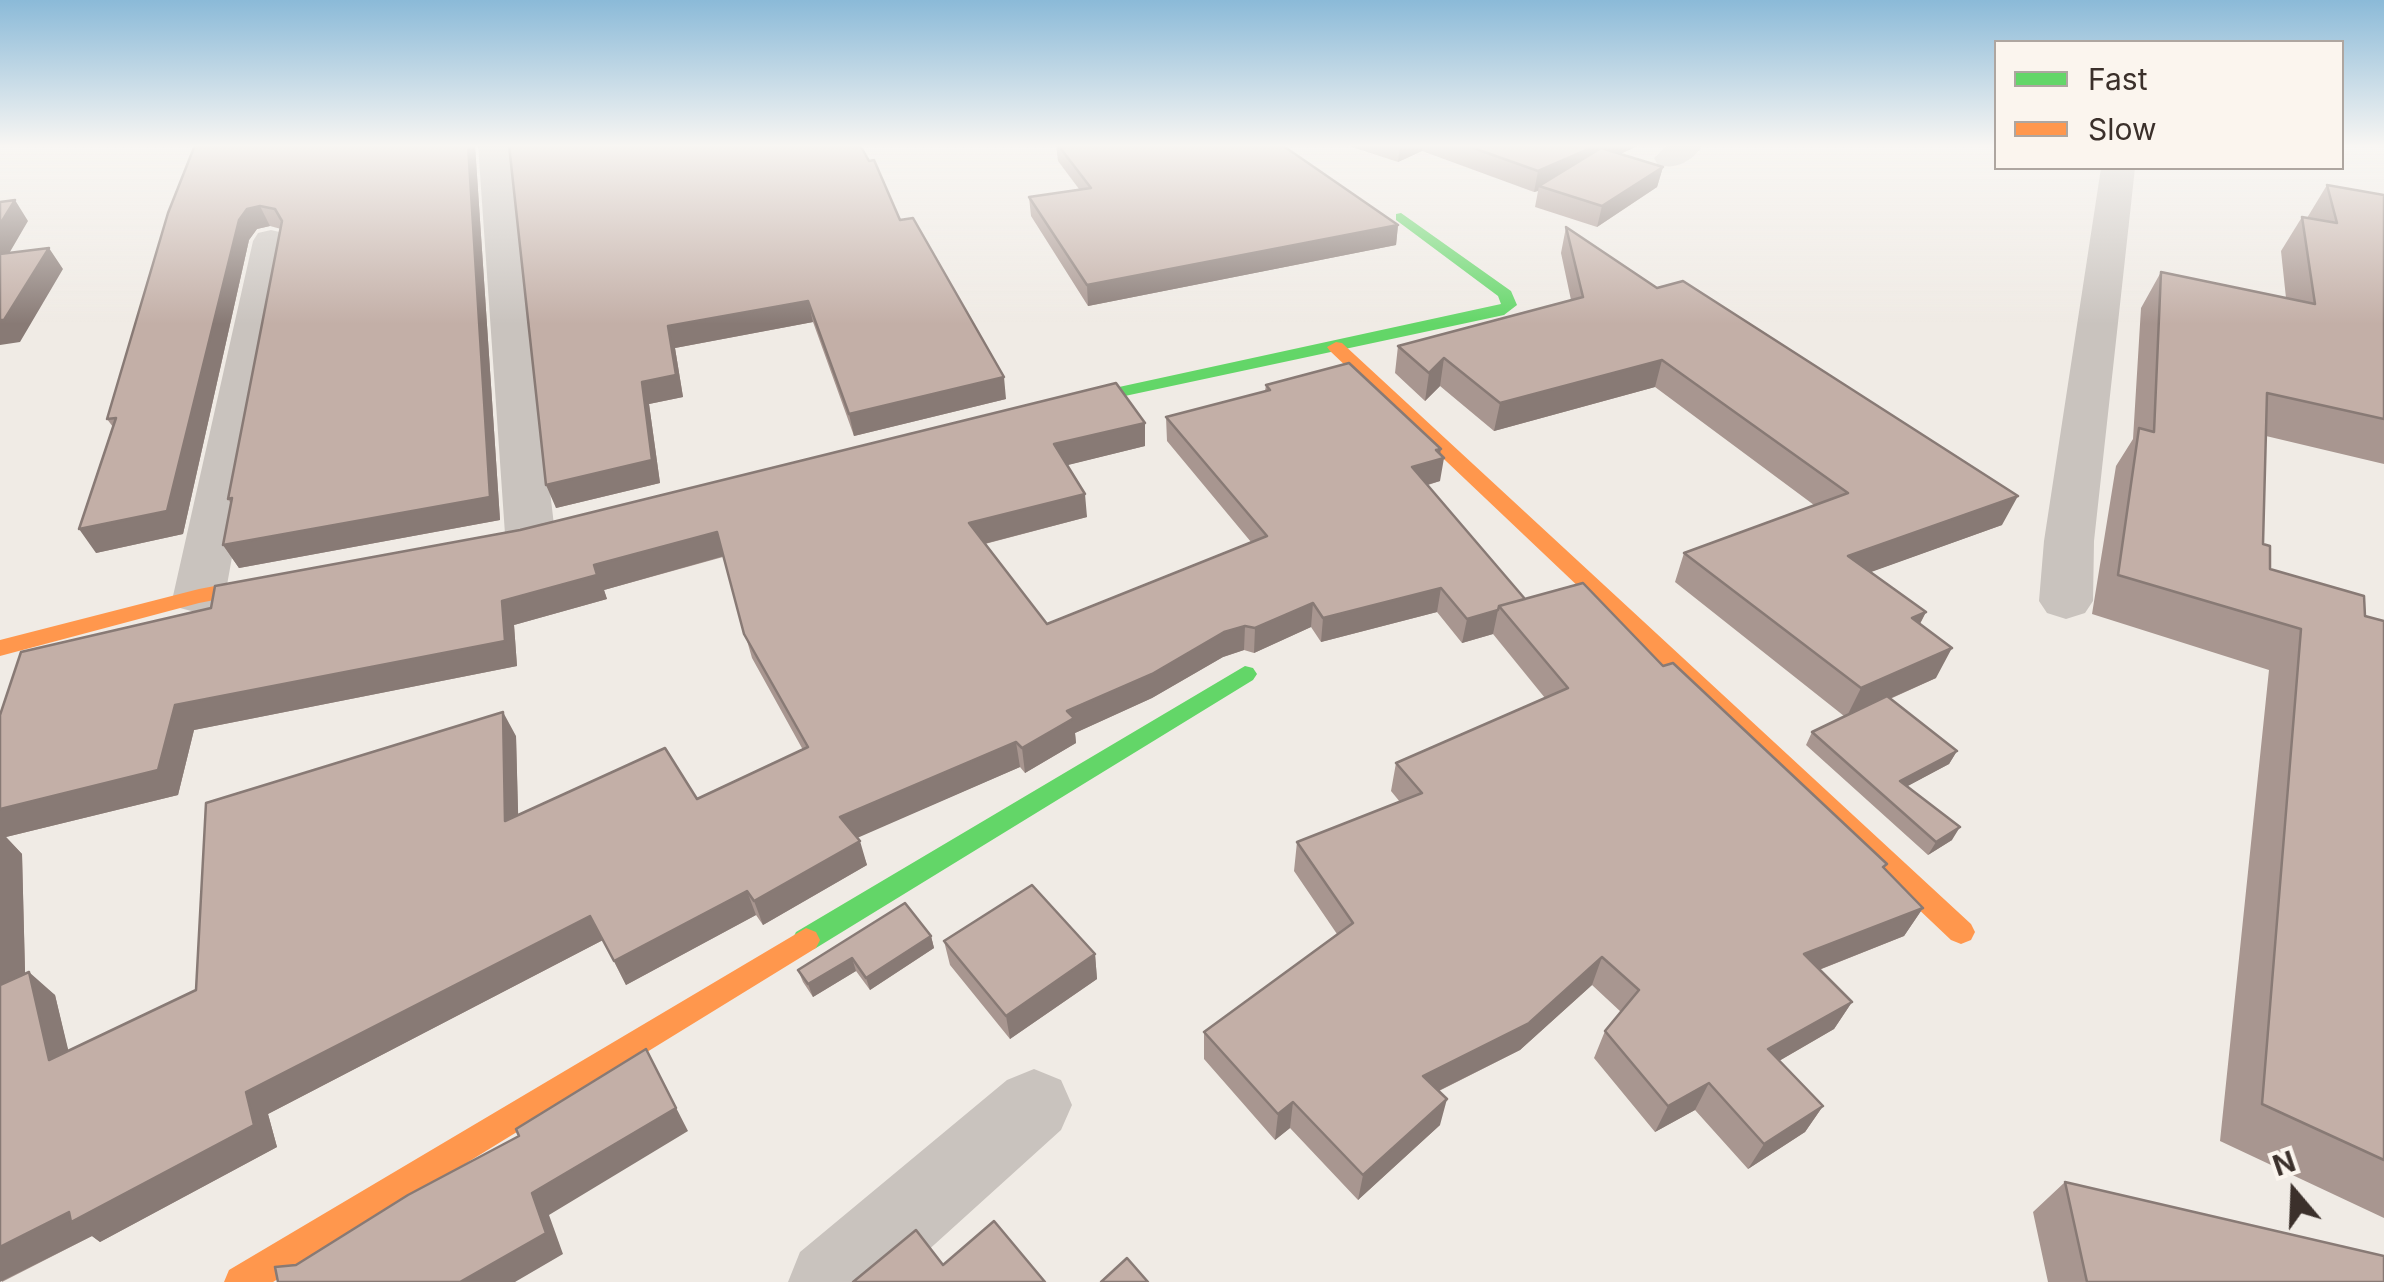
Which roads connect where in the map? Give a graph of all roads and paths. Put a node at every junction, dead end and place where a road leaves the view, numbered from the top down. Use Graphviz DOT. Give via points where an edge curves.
graph roads {
  1 [pos="500,205"];
  2 [pos="2113,205"];
  3 [pos="1401,217"];
  4 [pos="271,241"];
  5 [pos="1336,347"];
  6 [pos="1025,413"];
  7 [pos="530,533"];
  8 [pos="316,574"];
  9 [pos="199,596"];
  10 [pos="2066,602"];
  11 [pos="0,648"];
  12 [pos="1245,674"];
  13 [pos="1961,932"];
  14 [pos="1034,1105"];
  15 [pos="242,1282"];
  16 [pos="830,1282"];
  1 -- 7 [label="street"];
  2 -- 10 [label="street"];
  3 -- 5 [label="street" via="1506,294 1509,305"];
  4 -- 9 [label="street"];
  5 -- 6 [label="street" via="1155,380"];
  5 -- 13 [label="street"];
  8 -- 9 [label="street"];
  9 -- 11 [label="street"];
  12 -- 15 [label="street"];
  14 -- 16 [label="street"];
}
